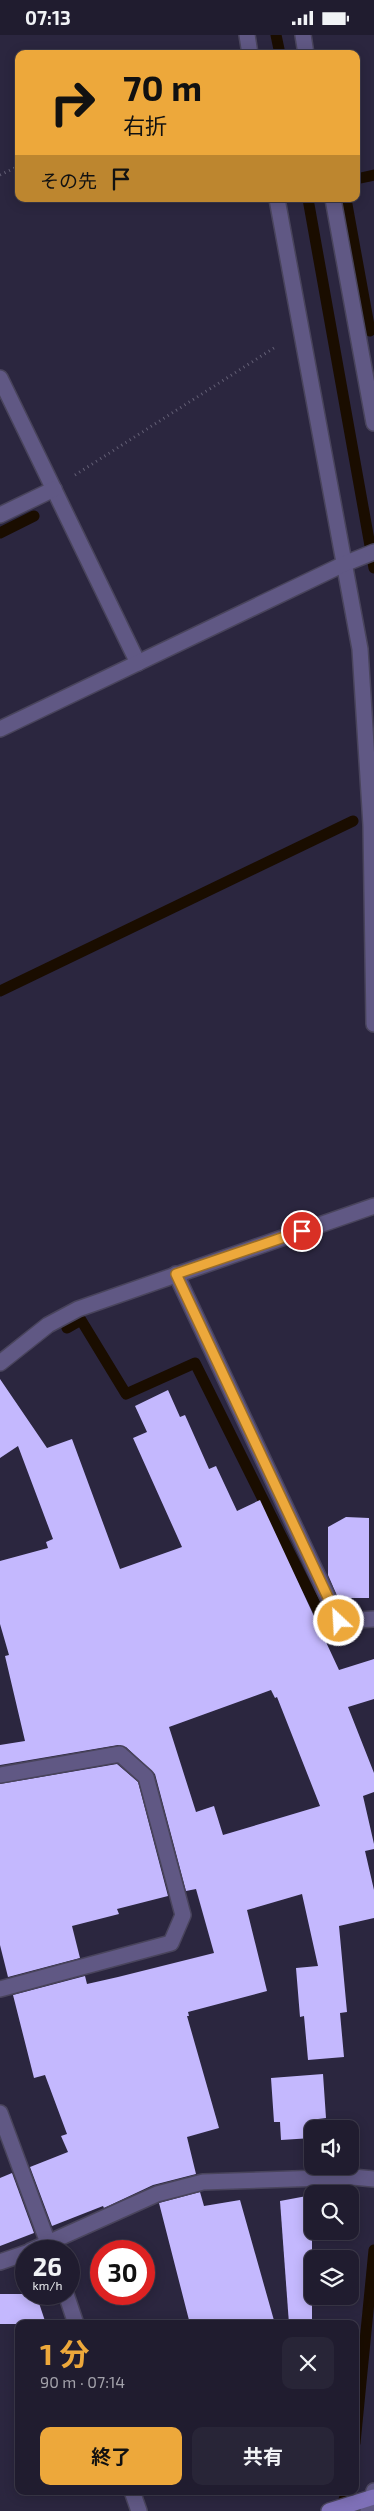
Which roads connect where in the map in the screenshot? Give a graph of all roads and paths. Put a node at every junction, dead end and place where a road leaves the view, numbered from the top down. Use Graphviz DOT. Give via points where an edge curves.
graph roads {
  1 [pos="247,35"];
  2 [pos="303,35"];
  3 [pos="249,50"];
  4 [pos="305,50"];
  5 [pos="15,168"];
  6 [pos="0,175"];
  7 [pos="278,202"];
  8 [pos="334,202"];
  9 [pos="301,331"];
  10 [pos="0,378"];
  11 [pos="374,423"];
  12 [pos="54,489"];
  13 [pos="0,515"];
  14 [pos="374,552"];
  15 [pos="349,562"];
  16 [pos="138,663"];
  17 [pos="0,729"];
  18 [pos="374,1024"];
  19 [pos="374,1206"];
  20 [pos="176,1274"];
  21 [pos="0,1363"];
  22 [pos="374,1619"];
  23 [pos="0,1775"];
  24 [pos="0,1989"];
  25 [pos="0,2113"];
  26 [pos="374,2179"];
  27 [pos="47,2240"];
  28 [pos="66,2240"];
  29 [pos="15,2257"];
  30 [pos="0,2263"];
  31 [pos="70,2305"];
  32 [pos="75,2320"];
  33 [pos="133,2495"];
  34 [pos="370,2499"];
  35 [pos="139,2511"];
  36 [pos="329,2511"];
  1 -- 3 [label="street"];
  2 -- 4 [label="street"];
  5 -- 6 [label="path"];
  7 -- 9 [label="street"];
  8 -- 11 [label="street"];
  9 -- 12 [label="path"];
  9 -- 15 [label="street"];
  10 -- 12 [label="street"];
  12 -- 13 [label="street"];
  12 -- 16 [label="street"];
  14 -- 15 [label="street"];
  15 -- 16 [label="street"];
  15 -- 18 [label="street" via="360,649 370,795"];
  16 -- 17 [label="street"];
  19 -- 20 [label="street"];
  20 -- 21 [label="street" via="78,1309 48,1325"];
  20 -- 22 [label="street" via="339,1621"];
  23 -- 24 [label="street" via="120,1753 146,1777 182,1915 171,1943"];
  25 -- 27 [label="street"];
  26 -- 28 [label="street" via="203,2182 157,2194"];
  29 -- 30 [label="street"];
  31 -- 32 [label="street"];
  33 -- 35 [label="street"];
  34 -- 36 [label="main road"];
}
